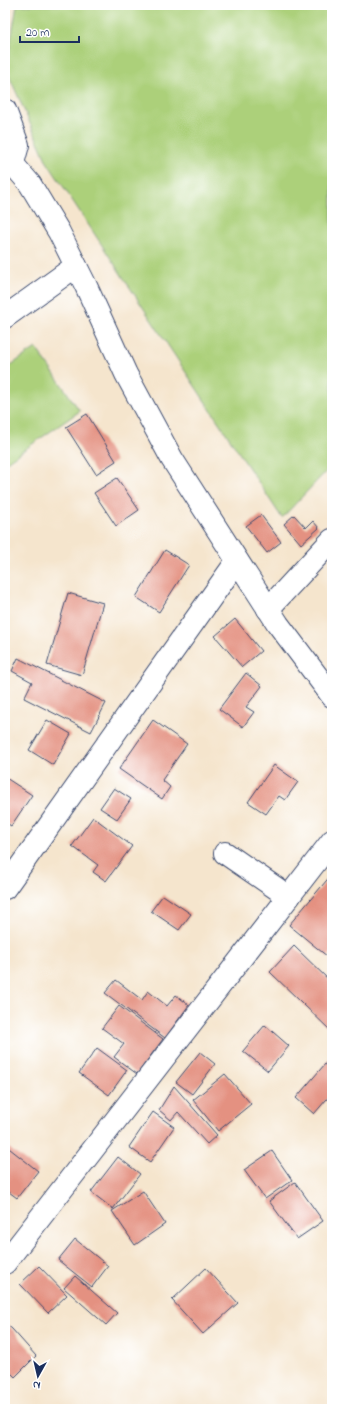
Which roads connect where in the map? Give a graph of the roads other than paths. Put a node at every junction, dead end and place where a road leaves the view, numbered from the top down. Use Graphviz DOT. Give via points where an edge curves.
graph roads {
  1 [pos="5,110"];
  2 [pos="9,159"];
  3 [pos="76,266"];
  4 [pos="5,317"];
  5 [pos="332,540"];
  6 [pos="237,561"];
  7 [pos="268,609"];
  8 [pos="332,696"];
  9 [pos="332,841"];
  10 [pos="225,853"];
  11 [pos="5,888"];
  12 [pos="289,897"];
  13 [pos="5,1262"];
  1 -- 2 [label="street" via="18,145"];
  2 -- 3 [label="street" via="30,184"];
  3 -- 4 [label="street"];
  3 -- 6 [label="street" via="126,374 172,459"];
  5 -- 7 [label="street"];
  6 -- 7 [label="street"];
  6 -- 11 [label="street"];
  7 -- 8 [label="street"];
  9 -- 12 [label="street"];
  10 -- 12 [label="street"];
  12 -- 13 [label="street"];
}
